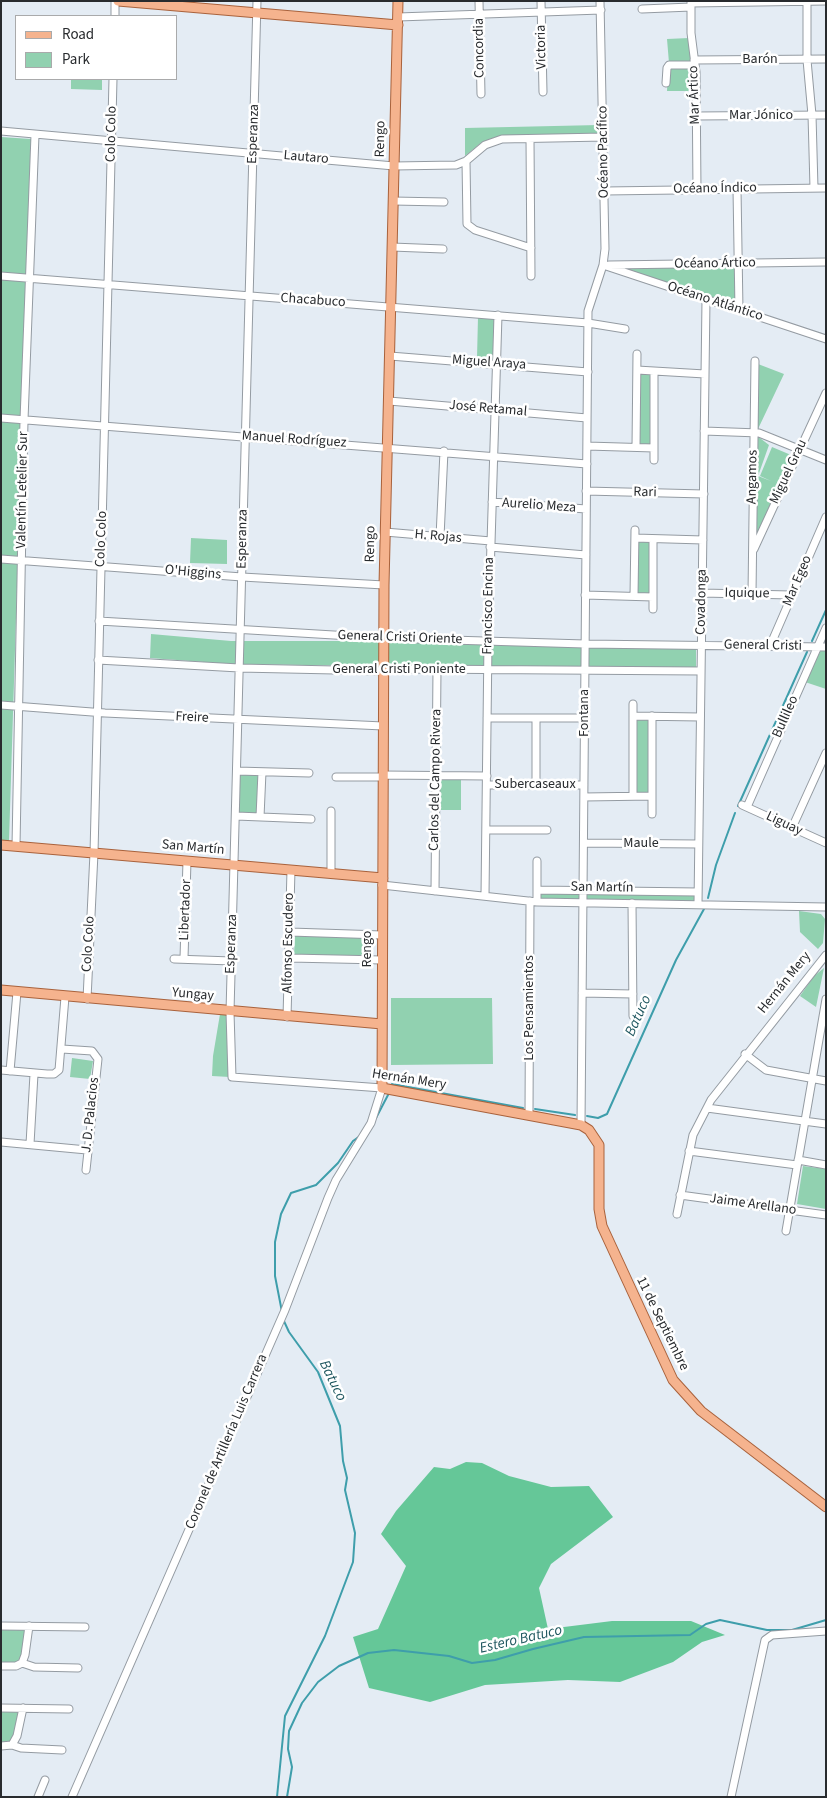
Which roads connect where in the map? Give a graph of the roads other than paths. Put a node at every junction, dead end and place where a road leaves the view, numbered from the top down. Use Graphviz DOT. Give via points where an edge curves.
graph roads {
  1 [pos="117,1"];
  2 [pos="257,1"];
  3 [pos="398,1"];
  4 [pos="479,1"];
  5 [pos="541,1"];
  6 [pos="600,1"];
  7 [pos="807,1"];
  8 [pos="826,1"];
  9 [pos="750,2"];
  10 [pos="691,4"];
  11 [pos="642,9"];
  12 [pos="601,10"];
  13 [pos="541,12"];
  14 [pos="257,13"];
  15 [pos="479,14"];
  16 [pos="115,15"];
  17 [pos="398,21"];
  18 [pos="807,60"];
  19 [pos="826,60"];
  20 [pos="694,63"];
  21 [pos="113,80"];
  22 [pos="666,83"];
  23 [pos="543,92"];
  24 [pos="481,94"];
  25 [pos="812,115"];
  26 [pos="826,115"];
  27 [pos="696,116"];
  28 [pos="1,132"];
  29 [pos="35,135"];
  30 [pos="604,137"];
  31 [pos="530,139"];
  32 [pos="112,141"];
  33 [pos="253,153"];
  34 [pos="466,162"];
  35 [pos="394,166"];
  36 [pos="814,188"];
  37 [pos="826,188"];
  38 [pos="737,189"];
  39 [pos="697,190"];
  40 [pos="605,191"];
  41 [pos="393,201"];
  42 [pos="444,202"];
  43 [pos="392,247"];
  44 [pos="531,248"];
  45 [pos="443,249"];
  46 [pos="826,262"];
  47 [pos="738,263"];
  48 [pos="603,266"];
  49 [pos="1,276"];
  50 [pos="531,276"];
  51 [pos="30,278"];
  52 [pos="108,284"];
  53 [pos="249,296"];
  54 [pos="706,300"];
  55 [pos="590,301"];
  56 [pos="391,307"];
  57 [pos="739,310"];
  58 [pos="498,316"];
  59 [pos="588,323"];
  60 [pos="625,328"];
  61 [pos="826,339"];
  62 [pos="637,354"];
  63 [pos="390,356"];
  64 [pos="755,361"];
  65 [pos="496,363"];
  66 [pos="636,370"];
  67 [pos="654,371"];
  68 [pos="588,372"];
  69 [pos="705,374"];
  70 [pos="826,393"];
  71 [pos="388,401"];
  72 [pos="495,410"];
  73 [pos="1,418"];
  74 [pos="587,418"];
  75 [pos="24,420"];
  76 [pos="105,427"];
  77 [pos="704,431"];
  78 [pos="754,432"];
  79 [pos="246,437"];
  80 [pos="587,446"];
  81 [pos="387,447"];
  82 [pos="636,447"];
  83 [pos="654,448"];
  84 [pos="800,449"];
  85 [pos="444,452"];
  86 [pos="493,456"];
  87 [pos="654,460"];
  88 [pos="826,460"];
  89 [pos="587,464"];
  90 [pos="586,491"];
  91 [pos="704,494"];
  92 [pos="492,502"];
  93 [pos="586,509"];
  94 [pos="826,517"];
  95 [pos="634,530"];
  96 [pos="385,532"];
  97 [pos="440,537"];
  98 [pos="635,538"];
  99 [pos="653,539"];
  100 [pos="703,540"];
  101 [pos="490,544"];
  102 [pos="753,552"];
  103 [pos="586,555"];
  104 [pos="1,559"];
  105 [pos="22,561"];
  106 [pos="102,566"];
  107 [pos="242,578"];
  108 [pos="384,585"];
  109 [pos="702,593"];
  110 [pos="752,594"];
  111 [pos="586,595"];
  112 [pos="791,595"];
  113 [pos="634,596"];
  114 [pos="653,597"];
  115 [pos="653,609"];
  116 [pos="99,621"];
  117 [pos="826,628"];
  118 [pos="240,631"];
  119 [pos="384,638"];
  120 [pos="488,641"];
  121 [pos="585,644"];
  122 [pos="701,645"];
  123 [pos="770,646"];
  124 [pos="822,647"];
  125 [pos="98,660"];
  126 [pos="240,668"];
  127 [pos="437,669"];
  128 [pos="488,670"];
  129 [pos="585,670"];
  130 [pos="384,671"];
  131 [pos="701,671"];
  132 [pos="634,704"];
  133 [pos="1,705"];
  134 [pos="19,706"];
  135 [pos="96,712"];
  136 [pos="634,716"];
  137 [pos="652,716"];
  138 [pos="700,717"];
  139 [pos="487,718"];
  140 [pos="536,718"];
  141 [pos="584,718"];
  142 [pos="238,720"];
  143 [pos="383,726"];
  144 [pos="826,753"];
  145 [pos="237,771"];
  146 [pos="262,772"];
  147 [pos="310,773"];
  148 [pos="383,776"];
  149 [pos="436,776"];
  150 [pos="487,776"];
  151 [pos="336,777"];
  152 [pos="486,785"];
  153 [pos="536,785"];
  154 [pos="584,785"];
  155 [pos="633,796"];
  156 [pos="652,796"];
  157 [pos="584,797"];
  158 [pos="744,806"];
  159 [pos="331,811"];
  160 [pos="652,814"];
  161 [pos="236,816"];
  162 [pos="260,817"];
  163 [pos="311,819"];
  164 [pos="792,828"];
  165 [pos="486,830"];
  166 [pos="547,830"];
  167 [pos="584,843"];
  168 [pos="826,843"];
  169 [pos="698,844"];
  170 [pos="1,845"];
  171 [pos="16,846"];
  172 [pos="94,853"];
  173 [pos="188,861"];
  174 [pos="537,861"];
  175 [pos="234,865"];
  176 [pos="291,870"];
  177 [pos="331,873"];
  178 [pos="383,881"];
  179 [pos="435,890"];
  180 [pos="537,890"];
  181 [pos="583,891"];
  182 [pos="698,892"];
  183 [pos="485,896"];
  184 [pos="533,901"];
  185 [pos="582,902"];
  186 [pos="632,903"];
  187 [pos="698,904"];
  188 [pos="824,907"];
  189 [pos="290,932"];
  190 [pos="382,935"];
  191 [pos="826,955"];
  192 [pos="184,958"];
  193 [pos="290,958"];
  194 [pos="174,959"];
  195 [pos="382,960"];
  196 [pos="232,961"];
  197 [pos="1,990"];
  198 [pos="17,992"];
  199 [pos="582,993"];
  200 [pos="633,994"];
  201 [pos="65,997"];
  202 [pos="86,999"];
  203 [pos="826,999"];
  204 [pos="230,1012"];
  205 [pos="633,1016"];
  206 [pos="287,1017"];
  207 [pos="382,1024"];
  208 [pos="62,1049"];
  209 [pos="745,1054"];
  210 [pos="1,1070"];
  211 [pos="10,1071"];
  212 [pos="34,1074"];
  213 [pos="232,1077"];
  214 [pos="811,1079"];
  215 [pos="826,1081"];
  216 [pos="382,1088"];
  217 [pos="707,1108"];
  218 [pos="529,1115"];
  219 [pos="804,1121"];
  220 [pos="826,1124"];
  221 [pos="581,1125"];
  222 [pos="1,1142"];
  223 [pos="30,1144"];
  224 [pos="87,1150"];
  225 [pos="689,1151"];
  226 [pos="797,1163"];
  227 [pos="826,1165"];
  228 [pos="86,1170"];
  229 [pos="680,1194"];
  230 [pos="789,1210"];
  231 [pos="677,1214"];
  232 [pos="826,1215"];
  233 [pos="786,1231"];
  234 [pos="826,1507"];
  235 [pos="1,1626"];
  236 [pos="29,1626"];
  237 [pos="85,1627"];
  238 [pos="826,1630"];
  239 [pos="22,1663"];
  240 [pos="1,1666"];
  241 [pos="78,1668"];
  242 [pos="1,1708"];
  243 [pos="23,1708"];
  244 [pos="70,1708"];
  245 [pos="12,1745"];
  246 [pos="1,1746"];
  247 [pos="62,1750"];
  248 [pos="45,1780"];
  249 [pos="38,1797"];
  250 [pos="72,1797"];
  251 [pos="731,1797"];
  1 -- 14 [label="main road"];
  1 -- 16 [label="street"];
  2 -- 14 [label="street, Esperanza"];
  3 -- 17 [label="main road, Rengo"];
  4 -- 15 [label="street, Concordia"];
  5 -- 13 [label="street, Victoria"];
  6 -- 12 [label="street, Océano Pacífico"];
  7 -- 8 [label="street"];
  7 -- 9 [label="street"];
  7 -- 18 [label="street"];
  9 -- 10 [label="street"];
  10 -- 11 [label="street"];
  10 -- 20 [label="street, Mar Ártico"];
  12 -- 13 [label="street"];
  12 -- 30 [label="street, Océano Pacífico"];
  13 -- 15 [label="street"];
  13 -- 23 [label="street, Victoria"];
  14 -- 17 [label="main road"];
  14 -- 33 [label="street, Esperanza"];
  15 -- 17 [label="street"];
  15 -- 24 [label="street, Concordia"];
  17 -- 35 [label="main road, Rengo"];
  18 -- 19 [label="street, Barón"];
  18 -- 20 [label="street, Barón"];
  18 -- 25 [label="street"];
  20 -- 22 [label="street, Barón" via="669,65"];
  20 -- 27 [label="street, Mar Ártico"];
  21 -- 32 [label="street, Colo Colo"];
  25 -- 26 [label="street, Mar Jónico"];
  25 -- 27 [label="street, Mar Jónico"];
  25 -- 36 [label="street"];
  27 -- 39 [label="street, Mar Ártico"];
  28 -- 29 [label="street, Lautaro"];
  29 -- 32 [label="street, Lautaro"];
  29 -- 51 [label="street, Valentín Letelier Sur"];
  30 -- 31 [label="street"];
  30 -- 40 [label="street, Océano Pacífico"];
  31 -- 34 [label="street" via="496,140"];
  31 -- 44 [label="street"];
  32 -- 33 [label="street, Lautaro"];
  32 -- 52 [label="street, Colo Colo"];
  33 -- 35 [label="street, Lautaro"];
  33 -- 53 [label="street, Esperanza"];
  34 -- 35 [label="street, Lautaro"];
  34 -- 44 [label="street" via="468,224 475,230"];
  35 -- 41 [label="main road, Rengo"];
  36 -- 37 [label="street, Océano Índico"];
  36 -- 38 [label="street, Océano Índico"];
  38 -- 39 [label="street, Océano Índico"];
  38 -- 47 [label="street"];
  39 -- 40 [label="street, Océano Índico"];
  40 -- 48 [label="street, Océano Pacífico"];
  41 -- 42 [label="street"];
  41 -- 43 [label="main road, Rengo"];
  43 -- 45 [label="street"];
  43 -- 56 [label="main road, Rengo"];
  44 -- 50 [label="street"];
  46 -- 47 [label="street, Océano Ártico"];
  47 -- 48 [label="street, Océano Ártico"];
  47 -- 57 [label="street"];
  48 -- 54 [label="street, Océano Atlántico"];
  48 -- 55 [label="street, Océano Pacífico"];
  49 -- 51 [label="street, Chacabuco"];
  51 -- 52 [label="street, Chacabuco"];
  51 -- 75 [label="street, Valentín Letelier Sur"];
  52 -- 53 [label="street, Chacabuco"];
  52 -- 76 [label="street, Colo Colo"];
  53 -- 56 [label="street, Chacabuco"];
  53 -- 79 [label="street, Esperanza"];
  54 -- 57 [label="street, Océano Atlántico"];
  54 -- 69 [label="street, Covadonga"];
  55 -- 59 [label="street, Fontana"];
  56 -- 58 [label="street, Chacabuco"];
  56 -- 63 [label="main road, Rengo"];
  57 -- 61 [label="street, Océano Atlántico"];
  58 -- 59 [label="street, Chacabuco"];
  58 -- 65 [label="street, Francisco Encina"];
  59 -- 60 [label="street, Chacabuco"];
  59 -- 68 [label="street, Fontana"];
  62 -- 66 [label="street"];
  63 -- 65 [label="street, Miguel Araya"];
  63 -- 71 [label="main road, Rengo"];
  64 -- 78 [label="street, Angamos"];
  65 -- 68 [label="street, Miguel Araya"];
  65 -- 72 [label="street, Francisco Encina"];
  66 -- 67 [label="street"];
  66 -- 82 [label="street"];
  67 -- 69 [label="street"];
  67 -- 83 [label="street"];
  68 -- 74 [label="street, Fontana"];
  69 -- 77 [label="street, Covadonga"];
  70 -- 84 [label="street, Miguel Grau"];
  71 -- 72 [label="street, José Retamal"];
  71 -- 81 [label="main road, Rengo"];
  72 -- 74 [label="street, José Retamal"];
  72 -- 86 [label="street, Francisco Encina"];
  73 -- 75 [label="street, Manuel Rodríguez"];
  74 -- 80 [label="street, Fontana"];
  75 -- 76 [label="street, Manuel Rodríguez"];
  75 -- 105 [label="street, Valentín Letelier Sur"];
  76 -- 79 [label="street, Manuel Rodríguez"];
  76 -- 106 [label="street, Colo Colo"];
  77 -- 78 [label="street"];
  77 -- 91 [label="street, Covadonga"];
  78 -- 84 [label="street"];
  78 -- 102 [label="street, Angamos"];
  79 -- 81 [label="street, Manuel Rodríguez"];
  79 -- 107 [label="street, Esperanza"];
  80 -- 82 [label="street"];
  80 -- 89 [label="street, Fontana"];
  81 -- 85 [label="street, Manuel Rodríguez"];
  81 -- 96 [label="main road, Rengo"];
  82 -- 83 [label="street"];
  83 -- 87 [label="street"];
  84 -- 88 [label="street"];
  84 -- 102 [label="street, Miguel Grau"];
  85 -- 86 [label="street, Manuel Rodríguez"];
  85 -- 97 [label="street"];
  86 -- 89 [label="street, Manuel Rodríguez"];
  86 -- 92 [label="street, Francisco Encina"];
  89 -- 90 [label="street, Fontana"];
  90 -- 91 [label="street, Rari"];
  90 -- 93 [label="street, Fontana"];
  91 -- 100 [label="street, Covadonga"];
  92 -- 93 [label="street, Aurelio Meza"];
  92 -- 101 [label="street, Francisco Encina"];
  93 -- 103 [label="street, Fontana"];
  94 -- 112 [label="street, Mar Egeo"];
  95 -- 98 [label="street"];
  96 -- 97 [label="street, H. Rojas"];
  96 -- 108 [label="main road, Rengo"];
  97 -- 101 [label="street, H. Rojas"];
  98 -- 99 [label="street"];
  98 -- 113 [label="street"];
  99 -- 100 [label="street"];
  99 -- 114 [label="street"];
  100 -- 109 [label="street, Covadonga"];
  101 -- 103 [label="street, H. Rojas"];
  101 -- 120 [label="street, Francisco Encina"];
  102 -- 110 [label="street, Angamos"];
  103 -- 111 [label="street, Fontana"];
  104 -- 105 [label="street, O'Higgins"];
  105 -- 106 [label="street, O'Higgins"];
  105 -- 134 [label="street, Valentín Letelier Sur"];
  106 -- 107 [label="street, O'Higgins"];
  106 -- 116 [label="street, Colo Colo"];
  107 -- 108 [label="street, O'Higgins"];
  107 -- 118 [label="street, Esperanza"];
  108 -- 119 [label="main road, Rengo"];
  109 -- 110 [label="street, Iquique"];
  109 -- 122 [label="street, Covadonga"];
  110 -- 112 [label="street, Iquique"];
  111 -- 113 [label="street"];
  111 -- 121 [label="street, Fontana"];
  112 -- 123 [label="street, Mar Egeo"];
  113 -- 114 [label="street"];
  114 -- 115 [label="street"];
  116 -- 118 [label="street, General Cristi Oriente"];
  116 -- 125 [label="street, Colo Colo"];
  117 -- 124 [label="street, Bullileo"];
  118 -- 119 [label="street, General Cristi Oriente"];
  118 -- 126 [label="street, Esperanza"];
  119 -- 120 [label="street, General Cristi Oriente"];
  119 -- 130 [label="main road, Rengo"];
  120 -- 121 [label="street, General Cristi Oriente"];
  120 -- 128 [label="street, Francisco Encina"];
  121 -- 122 [label="street, General Cristi Oriente"];
  121 -- 129 [label="street, Fontana"];
  122 -- 123 [label="street, General Cristi"];
  122 -- 131 [label="street, Covadonga"];
  123 -- 124 [label="street, General Cristi"];
  124 -- 158 [label="street, Bullileo"];
  125 -- 126 [label="street, General Cristi Poniente"];
  125 -- 135 [label="street, Colo Colo"];
  126 -- 130 [label="street, General Cristi Poniente"];
  126 -- 142 [label="street, Esperanza"];
  127 -- 128 [label="street, General Cristi Poniente"];
  127 -- 130 [label="street, General Cristi Poniente"];
  127 -- 149 [label="street, Carlos del Campo Rivera"];
  128 -- 129 [label="street, General Cristi Poniente"];
  128 -- 139 [label="street, Francisco Encina"];
  129 -- 131 [label="street, General Cristi Poniente"];
  129 -- 141 [label="street, Fontana"];
  130 -- 143 [label="main road, Rengo"];
  131 -- 138 [label="street, Covadonga"];
  132 -- 136 [label="street"];
  133 -- 134 [label="street, Freire"];
  134 -- 135 [label="street, Freire"];
  134 -- 171 [label="street, Valentín Letelier Sur"];
  135 -- 142 [label="street, Freire"];
  135 -- 172 [label="street, Colo Colo"];
  136 -- 137 [label="street"];
  136 -- 155 [label="street"];
  137 -- 138 [label="street"];
  137 -- 156 [label="street"];
  138 -- 169 [label="street, Covadonga"];
  139 -- 140 [label="street"];
  139 -- 150 [label="street, Francisco Encina"];
  140 -- 141 [label="street"];
  140 -- 153 [label="street"];
  141 -- 154 [label="street, Fontana"];
  142 -- 143 [label="street, Freire"];
  142 -- 145 [label="street, Esperanza"];
  143 -- 148 [label="main road, Rengo"];
  144 -- 164 [label="street"];
  145 -- 146 [label="street"];
  145 -- 161 [label="street, Esperanza"];
  146 -- 147 [label="street"];
  146 -- 162 [label="street"];
  148 -- 149 [label="street, Subercaseaux"];
  148 -- 151 [label="street, Subercaseaux"];
  148 -- 178 [label="main road, Rengo"];
  149 -- 150 [label="street, Subercaseaux"];
  149 -- 179 [label="street, Carlos del Campo Rivera"];
  150 -- 152 [label="street, Francisco Encina"];
  152 -- 153 [label="street, Subercaseaux"];
  152 -- 165 [label="street, Francisco Encina"];
  153 -- 154 [label="street, Subercaseaux"];
  154 -- 157 [label="street, Fontana"];
  155 -- 156 [label="street"];
  155 -- 157 [label="street"];
  156 -- 160 [label="street"];
  157 -- 167 [label="street, Fontana"];
  158 -- 164 [label="street, Liguay"];
  159 -- 177 [label="street"];
  161 -- 162 [label="street"];
  161 -- 175 [label="street, Esperanza"];
  162 -- 163 [label="street"];
  164 -- 168 [label="street, Liguay"];
  165 -- 166 [label="street"];
  165 -- 183 [label="street, Francisco Encina"];
  167 -- 169 [label="street, Maule"];
  167 -- 181 [label="street, Fontana"];
  169 -- 182 [label="street, Covadonga"];
  170 -- 171 [label="main road, San Martín"];
  171 -- 172 [label="main road, San Martín"];
  172 -- 173 [label="main road, San Martín"];
  172 -- 202 [label="street, Colo Colo"];
  173 -- 175 [label="main road, San Martín"];
  173 -- 192 [label="street, Libertador"];
  174 -- 180 [label="street, Los Pensamientos"];
  175 -- 176 [label="main road, San Martín"];
  175 -- 196 [label="street, Esperanza"];
  176 -- 177 [label="main road, San Martín"];
  176 -- 189 [label="street, Alfonso Escudero"];
  177 -- 178 [label="main road, San Martín"];
  178 -- 179 [label="street, San Martín"];
  178 -- 190 [label="main road, Rengo"];
  179 -- 183 [label="street, San Martín"];
  180 -- 181 [label="street, San Martín"];
  180 -- 184 [label="street, Los Pensamientos"];
  181 -- 182 [label="street, San Martín"];
  181 -- 185 [label="street, Fontana"];
  182 -- 187 [label="street, Covadonga"];
  183 -- 184 [label="street, San Martín"];
  184 -- 185 [label="street, San Martín"];
  184 -- 218 [label="street, Los Pensamientos"];
  185 -- 186 [label="street, San Martín"];
  185 -- 199 [label="street, Fontana"];
  186 -- 187 [label="street, San Martín"];
  186 -- 200 [label="street"];
  187 -- 188 [label="street, San Martín"];
  189 -- 190 [label="street"];
  189 -- 193 [label="street, Alfonso Escudero"];
  190 -- 195 [label="main road, Rengo"];
  191 -- 209 [label="street, Hernán Mery"];
  192 -- 194 [label="street, Libertador"];
  192 -- 196 [label="street, Libertador"];
  193 -- 195 [label="street"];
  193 -- 206 [label="street, Alfonso Escudero"];
  195 -- 207 [label="main road, Rengo"];
  196 -- 204 [label="street, Esperanza"];
  197 -- 198 [label="main road, Yungay"];
  198 -- 201 [label="main road, Yungay"];
  198 -- 211 [label="street"];
  199 -- 200 [label="street"];
  199 -- 221 [label="street, Fontana"];
  200 -- 205 [label="street"];
  201 -- 202 [label="main road, Yungay"];
  201 -- 208 [label="street"];
  202 -- 204 [label="main road, Yungay"];
  203 -- 214 [label="street"];
  204 -- 206 [label="main road, Yungay"];
  204 -- 213 [label="street, Esperanza"];
  206 -- 207 [label="main road, Yungay"];
  207 -- 216 [label="main road, Rengo"];
  208 -- 212 [label="street" via="59,1070 54,1074"];
  208 -- 224 [label="street, J. D. Palacios" via="92,1051 98,1059"];
  209 -- 214 [label="street" via="766,1070"];
  209 -- 217 [label="street, Hernán Mery"];
  210 -- 211 [label="street"];
  211 -- 212 [label="street"];
  212 -- 223 [label="street"];
  213 -- 216 [label="street, Hernán Mery"];
  214 -- 215 [label="street"];
  214 -- 219 [label="street"];
  216 -- 218 [label="main road, Hernán Mery"];
  216 -- 250 [label="street, Coronel de Artillería Luis Carrera" via="371,1123 332,1189 280,1320"];
  217 -- 219 [label="street"];
  217 -- 225 [label="street, Hernán Mery"];
  218 -- 221 [label="main road, Hernán Mery"];
  219 -- 220 [label="street"];
  219 -- 226 [label="street"];
  221 -- 234 [label="main road, 11 de Septiembre" via="593,1134 600,1145 599,1209 602,1226 673,1380 702,1411"];
  222 -- 223 [label="street"];
  223 -- 224 [label="street"];
  224 -- 228 [label="street, J. D. Palacios"];
  225 -- 226 [label="street"];
  225 -- 229 [label="street, Hernán Mery"];
  226 -- 227 [label="street"];
  226 -- 230 [label="street"];
  229 -- 230 [label="street, Jaime Arellano"];
  229 -- 231 [label="street, Hernán Mery"];
  230 -- 232 [label="street, Jaime Arellano"];
  230 -- 233 [label="street"];
  235 -- 236 [label="street"];
  236 -- 237 [label="street"];
  236 -- 239 [label="street"];
  238 -- 251 [label="street" via="772,1635 765,1640"];
  239 -- 240 [label="street"];
  239 -- 241 [label="street" via="34,1667"];
  242 -- 243 [label="street"];
  243 -- 244 [label="street"];
  243 -- 245 [label="street"];
  245 -- 246 [label="street"];
  245 -- 247 [label="street"];
  248 -- 249 [label="street"];
}
